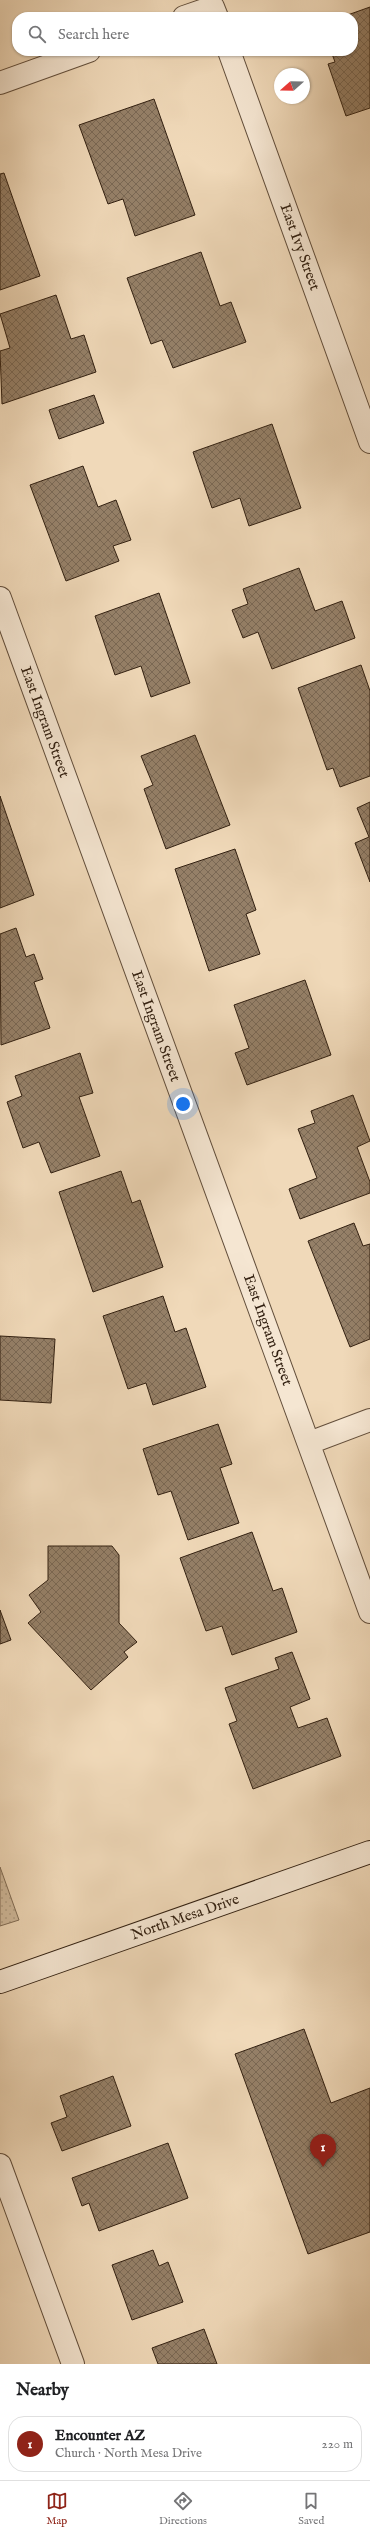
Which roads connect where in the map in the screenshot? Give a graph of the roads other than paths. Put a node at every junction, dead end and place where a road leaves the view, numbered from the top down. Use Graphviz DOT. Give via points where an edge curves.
graph roads {
  1 [pos="75,56"];
  2 [pos="231,56"];
  3 [pos="0,83"];
  4 [pos="370,442"];
  5 [pos="0,598"];
  6 [pos="370,1420"];
  7 [pos="309,1443"];
  8 [pos="370,1612"];
  9 [pos="370,1852"];
  10 [pos="0,1982"];
  11 [pos="0,2165"];
  12 [pos="73,2364"];
  1 -- 3 [label="street"];
  2 -- 4 [label="street, East Ivy Street"];
  5 -- 7 [label="street, East Ingram Street"];
  6 -- 7 [label="street"];
  7 -- 8 [label="street, East Ingram Street"];
  9 -- 10 [label="street, North Mesa Drive"];
  11 -- 12 [label="street"];
}
